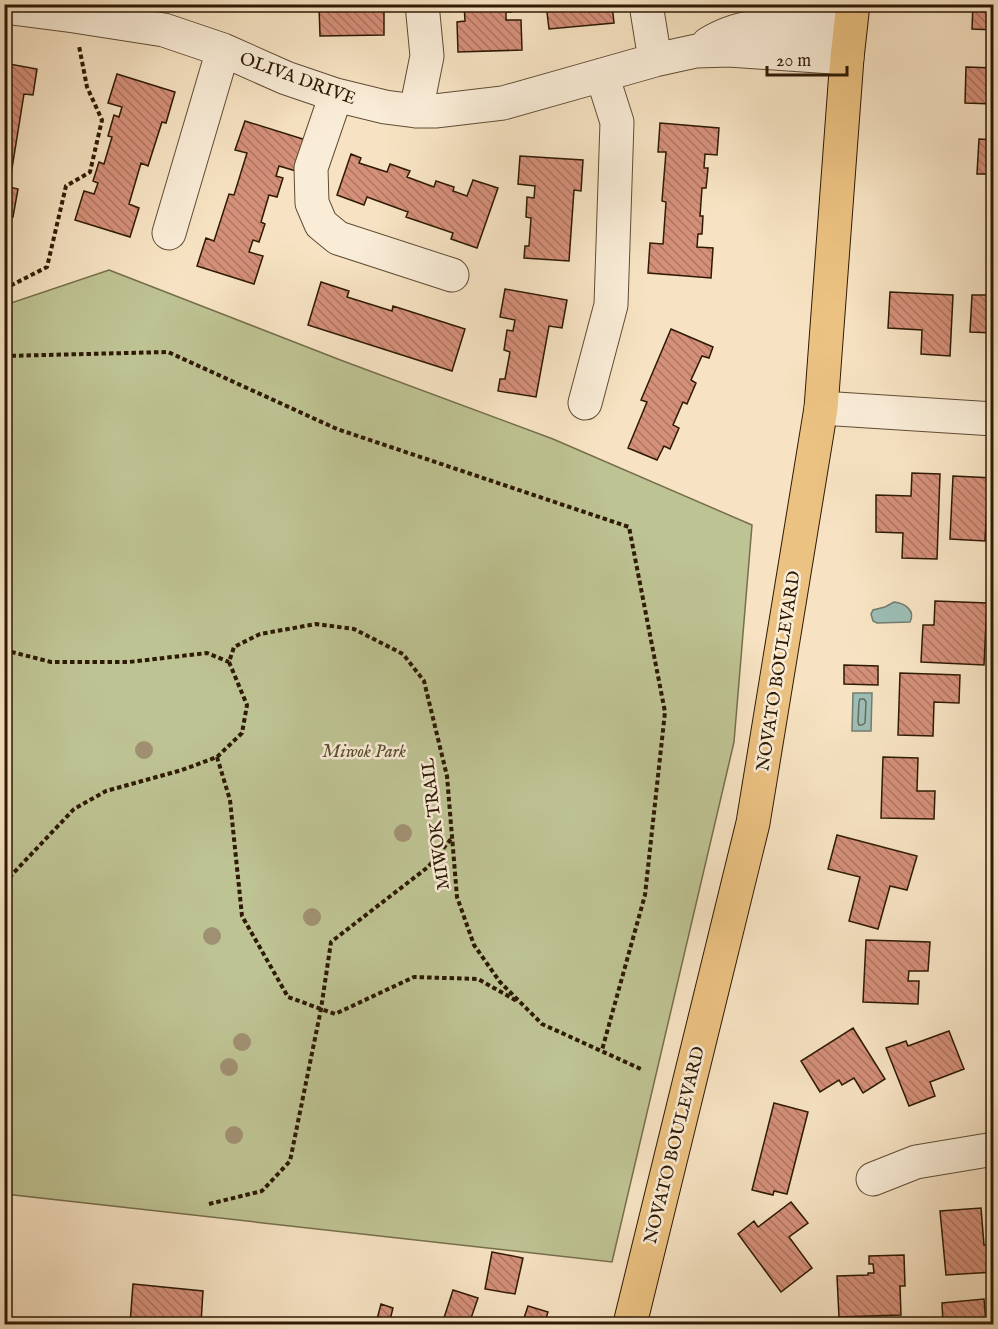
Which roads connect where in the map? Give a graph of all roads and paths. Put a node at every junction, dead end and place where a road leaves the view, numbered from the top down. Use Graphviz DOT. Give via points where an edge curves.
graph roads {
  1 [pos="422,4"];
  2 [pos="646,4"];
  3 [pos="4,7"];
  4 [pos="74,16"];
  5 [pos="168,17"];
  6 [pos="850,30"];
  7 [pos="223,50"];
  8 [pos="655,60"];
  9 [pos="602,75"];
  10 [pos="336,95"];
  11 [pos="416,111"];
  12 [pos="169,233"];
  13 [pos="452,275"];
  14 [pos="4,289"];
  15 [pos="4,356"];
  16 [pos="585,403"];
  17 [pos="821,408"];
  18 [pos="993,419"];
  19 [pos="4,650"];
  20 [pos="229,662"];
  21 [pos="217,757"];
  22 [pos="452,839"];
  23 [pos="4,883"];
  24 [pos="522,1004"];
  25 [pos="321,1009"];
  26 [pos="602,1050"];
  27 [pos="643,1070"];
  28 [pos="993,1149"];
  29 [pos="873,1179"];
  30 [pos="209,1204"];
  31 [pos="630,1324"];
  1 -- 11 [label="street" via="427,56"];
  2 -- 8 [label="street"];
  3 -- 4 [label="street, OLIVA DRIVE"];
  4 -- 5 [label="street, OLIVA DRIVE"];
  4 -- 14 [label="path" via="87,87 102,120 90,172 66,186 47,267"];
  5 -- 7 [label="street, OLIVA DRIVE"];
  6 -- 8 [label="street, OLIVA DRIVE" via="777,24 743,29 696,51"];
  6 -- 17 [label="main road, NOVATO BOULEVARD"];
  7 -- 10 [label="street, OLIVA DRIVE"];
  7 -- 12 [label="street"];
  8 -- 9 [label="street, OLIVA DRIVE"];
  9 -- 11 [label="street, OLIVA DRIVE" via="503,104"];
  9 -- 16 [label="street" via="617,122 611,305"];
  10 -- 11 [label="street, OLIVA DRIVE"];
  10 -- 13 [label="street" via="311,168 312,203 321,224 338,238"];
  15 -- 26 [label="path" via="168,352 337,429 629,527 665,712 645,895"];
  17 -- 18 [label="street"];
  17 -- 31 [label="main road, NOVATO BOULEVARD" via="753,823"];
  19 -- 20 [label="path" via="51,662 129,662 207,653"];
  20 -- 21 [label="path" via="247,705 242,733"];
  20 -- 22 [label="path, MIWOK TRAIL" via="234,647 260,634 316,624 354,629 403,654 424,681 447,776"];
  21 -- 23 [label="path" via="106,791 74,809"];
  21 -- 25 [label="path" via="230,800 242,916 288,997"];
  22 -- 24 [label="path, MIWOK TRAIL" via="458,897 474,945 500,982"];
  22 -- 25 [label="path" via="428,867 331,942"];
  24 -- 25 [label="path" via="478,979 414,977 335,1014"];
  24 -- 26 [label="path, MIWOK TRAIL" via="542,1024"];
  25 -- 30 [label="path" via="290,1161 262,1191"];
  26 -- 27 [label="path, MIWOK TRAIL"];
  28 -- 29 [label="street" via="916,1162"];
}
